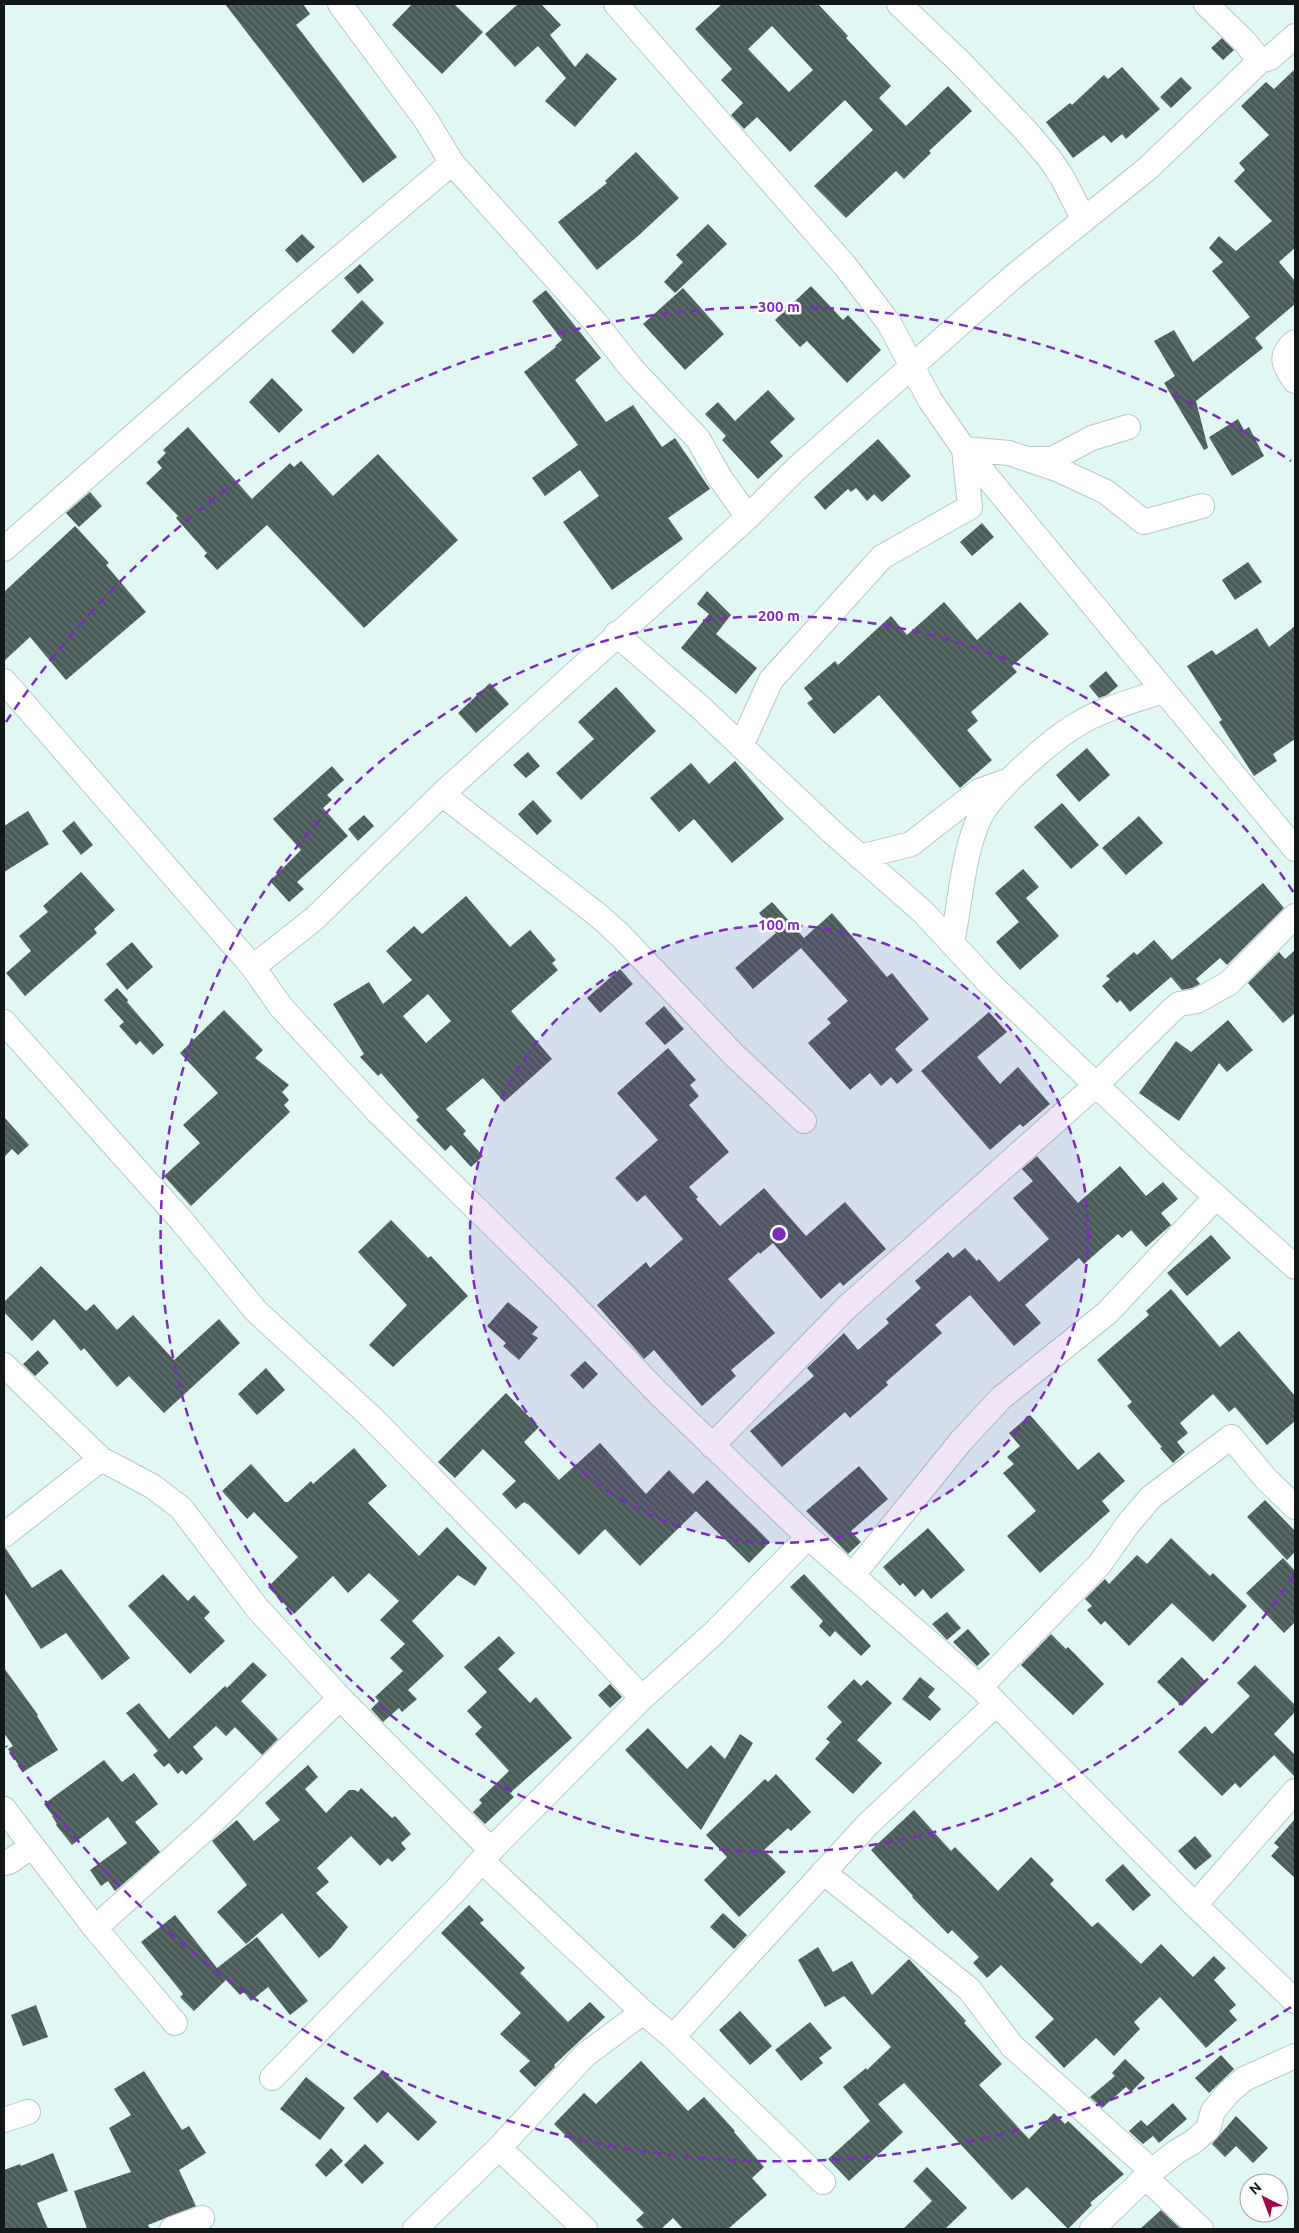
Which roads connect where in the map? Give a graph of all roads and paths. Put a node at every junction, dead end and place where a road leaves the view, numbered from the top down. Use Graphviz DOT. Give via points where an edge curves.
graph roads {
  1 [pos="340,4"];
  2 [pos="616,4"];
  3 [pos="900,4"];
  4 [pos="1206,4"];
  5 [pos="1295,36"];
  6 [pos="1260,61"];
  7 [pos="452,163"];
  8 [pos="1084,220"];
  9 [pos="1295,342"];
  10 [pos="911,368"];
  11 [pos="1295,381"];
  12 [pos="1128,427"];
  13 [pos="964,449"];
  14 [pos="1026,459"];
  15 [pos="1202,506"];
  16 [pos="748,517"];
  17 [pos="4,549"];
  18 [pos="616,634"];
  19 [pos="6,687"];
  20 [pos="1163,691"];
  21 [pos="741,746"];
  22 [pos="1010,781"];
  23 [pos="442,794"];
  24 [pos="1295,850"];
  25 [pos="860,857"];
  26 [pos="1295,916"];
  27 [pos="952,942"];
  28 [pos="253,967"];
  29 [pos="4,1022"];
  30 [pos="1096,1085"];
  31 [pos="804,1120"];
  32 [pos="1216,1197"];
  33 [pos="1295,1267"];
  34 [pos="4,1365"];
  35 [pos="712,1446"];
  36 [pos="102,1459"];
  37 [pos="1295,1507"];
  38 [pos="4,1535"];
  39 [pos="808,1537"];
  40 [pos="852,1576"];
  41 [pos="988,1696"];
  42 [pos="340,1698"];
  43 [pos="642,1698"];
  44 [pos="1295,1791"];
  45 [pos="4,1809"];
  46 [pos="32,1846"];
  47 [pos="487,1856"];
  48 [pos="4,1863"];
  49 [pos="823,1872"];
  50 [pos="1195,1904"];
  51 [pos="95,1928"];
  52 [pos="1293,1995"];
  53 [pos="643,2012"];
  54 [pos="175,2023"];
  55 [pos="673,2037"];
  56 [pos="1295,2056"];
  57 [pos="272,2078"];
  58 [pos="28,2112"];
  59 [pos="4,2120"];
  60 [pos="499,2148"];
  61 [pos="1149,2174"];
  62 [pos="823,2182"];
  63 [pos="202,2218"];
  64 [pos="172,2229"];
  65 [pos="415,2229"];
  66 [pos="585,2229"];
  67 [pos="1092,2229"];
  68 [pos="1201,2229"];
  1 -- 7 [label="street" via="426,120"];
  2 -- 10 [label="street" via="846,267 889,323"];
  3 -- 8 [label="street" via="961,63 1049,158"];
  4 -- 6 [label="street"];
  5 -- 6 [label="street" via="1270,58"];
  6 -- 8 [label="street" via="1147,169"];
  7 -- 16 [label="street" via="594,321 632,369 698,439 720,478"];
  7 -- 17 [label="street"];
  8 -- 10 [label="street" via="1014,276"];
  9 -- 11 [label="street" via="1284,358"];
  10 -- 13 [label="street"];
  10 -- 16 [label="street" via="797,468"];
  12 -- 14 [label="street" via="1092,438 1052,459"];
  13 -- 14 [label="street"];
  13 -- 20 [label="street"];
  13 -- 21 [label="street" via="970,507 882,557 771,680"];
  14 -- 15 [label="street" via="1106,492 1144,522"];
  16 -- 18 [label="street"];
  18 -- 21 [label="street"];
  18 -- 23 [label="street"];
  19 -- 28 [label="street"];
  20 -- 22 [label="street" via="1079,723"];
  20 -- 24 [label="street"];
  21 -- 25 [label="street"];
  22 -- 25 [label="street" via="979,791 911,844"];
  22 -- 27 [label="street" via="989,802 979,819 965,865"];
  23 -- 28 [label="street" via="314,919"];
  23 -- 31 [label="street" via="599,916 734,1055"];
  25 -- 27 [label="street"];
  26 -- 30 [label="street" via="1229,983 1198,1001 1179,1004"];
  27 -- 30 [label="street" via="988,982"];
  28 -- 35 [label="street" via="281,1007 372,1106"];
  29 -- 43 [label="street" via="181,1220 256,1311 371,1417"];
  30 -- 32 [label="street"];
  30 -- 35 [label="street" via="846,1308"];
  32 -- 33 [label="street"];
  32 -- 40 [label="street" via="1107,1313 1001,1398 960,1441"];
  34 -- 36 [label="street"];
  35 -- 39 [label="street"];
  36 -- 38 [label="street"];
  36 -- 42 [label="street" via="152,1486 181,1508 257,1608"];
  37 -- 41 [label="street" via="1266,1479 1231,1437 1151,1497"];
  39 -- 40 [label="street"];
  39 -- 43 [label="street" via="714,1632"];
  40 -- 41 [label="street"];
  41 -- 49 [label="street"];
  41 -- 50 [label="street"];
  42 -- 47 [label="street"];
  42 -- 51 [label="street" via="204,1830"];
  43 -- 47 [label="street"];
  44 -- 50 [label="street"];
  45 -- 46 [label="street"];
  46 -- 48 [label="street"];
  46 -- 51 [label="street"];
  47 -- 53 [label="street"];
  47 -- 57 [label="street"];
  49 -- 55 [label="street"];
  49 -- 61 [label="street" via="969,1990 1012,2046"];
  50 -- 52 [label="street"];
  51 -- 54 [label="street"];
  53 -- 55 [label="street"];
  53 -- 60 [label="street" via="584,2055"];
  55 -- 62 [label="street"];
  56 -- 61 [label="street" via="1244,2080 1213,2111 1208,2129"];
  58 -- 59 [label="street"];
  60 -- 65 [label="street"];
  60 -- 66 [label="street"];
  61 -- 67 [label="street"];
  61 -- 68 [label="street"];
  63 -- 64 [label="street"];
}
